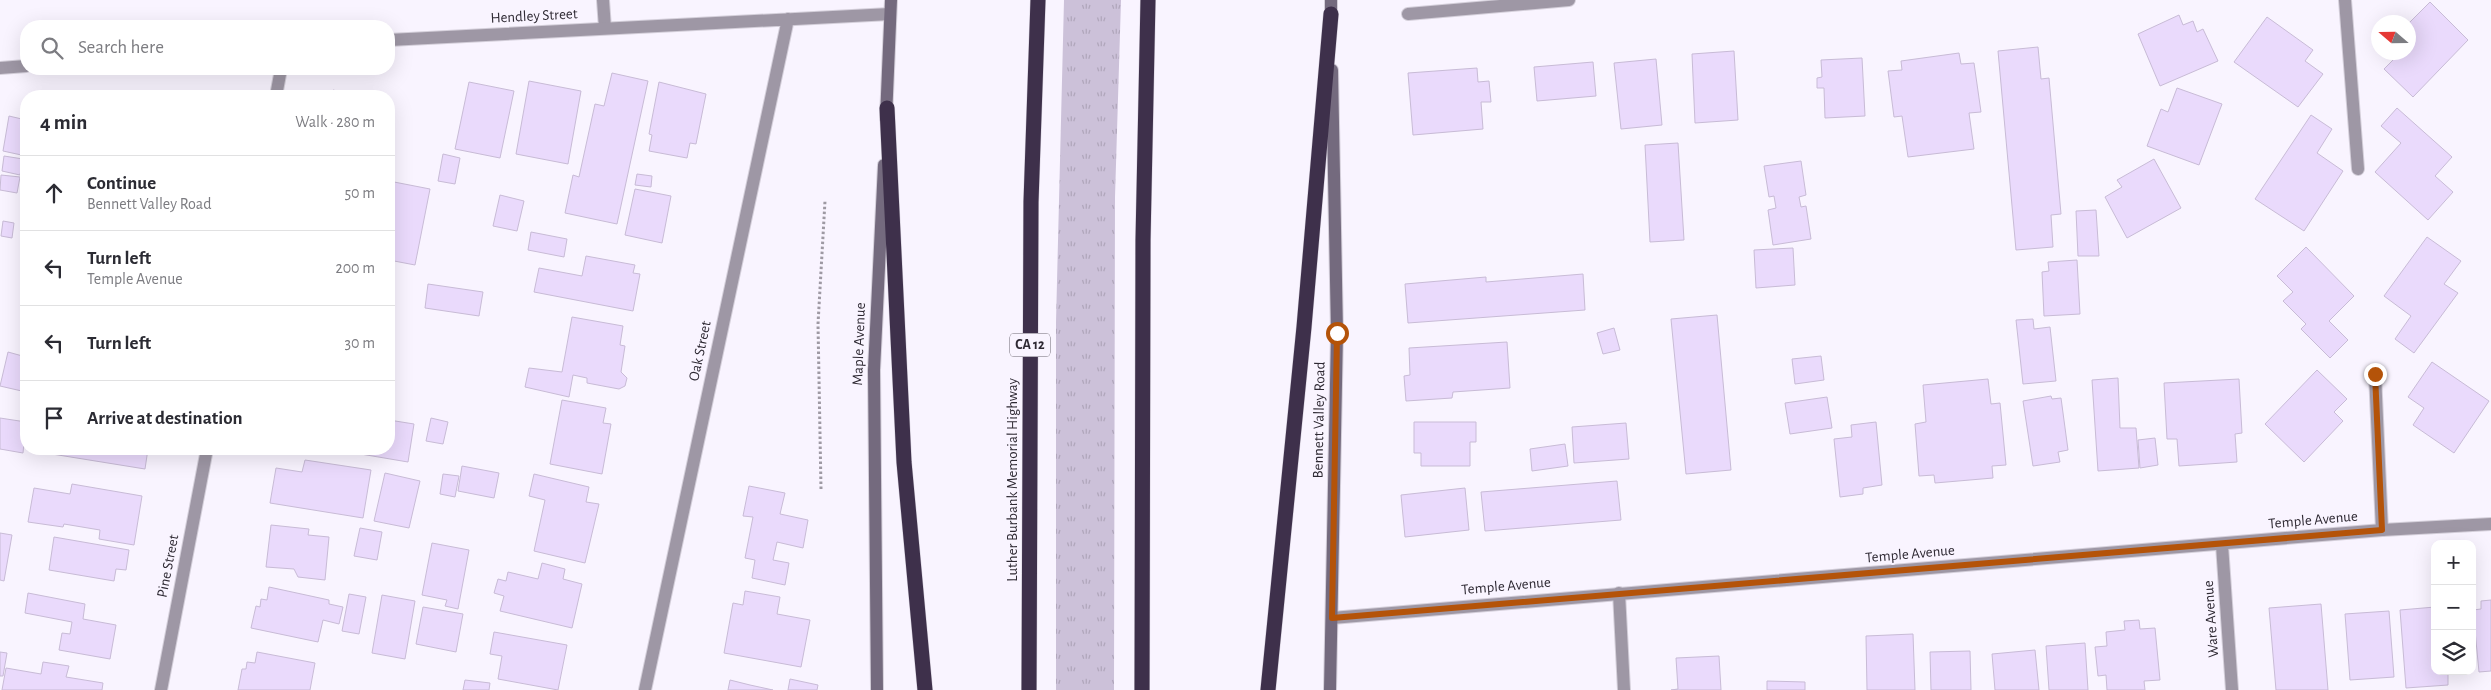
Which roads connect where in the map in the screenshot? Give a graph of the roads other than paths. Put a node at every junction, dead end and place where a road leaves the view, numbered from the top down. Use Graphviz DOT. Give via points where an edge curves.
graph roads {
  1 [pos="603,0"];
  2 [pos="891,0"];
  3 [pos="1038,0"];
  4 [pos="1148,0"];
  5 [pos="1569,0"];
  6 [pos="2345,0"];
  7 [pos="1331,7"];
  8 [pos="890,14"];
  9 [pos="1408,14"];
  10 [pos="788,19"];
  11 [pos="605,28"];
  12 [pos="395,40"];
  13 [pos="20,66"];
  14 [pos="0,68"];
  15 [pos="280,75"];
  16 [pos="277,90"];
  17 [pos="887,108"];
  18 [pos="2358,169"];
  19 [pos="2375,374"];
  20 [pos="206,455"];
  21 [pos="2491,524"];
  22 [pos="2382,530"];
  23 [pos="2222,545"];
  24 [pos="1619,593"];
  25 [pos="1332,618"];
  26 [pos="161,690"];
  27 [pos="645,690"];
  28 [pos="877,690"];
  29 [pos="925,690"];
  30 [pos="1029,690"];
  31 [pos="1142,690"];
  32 [pos="1268,690"];
  33 [pos="1330,690"];
  34 [pos="1624,690"];
  35 [pos="2232,690"];
  1 -- 11 [label="street"];
  2 -- 8 [label="main road, Maple Avenue"];
  3 -- 30 [label="highway, Luther Burbank Memorial Highway / CA 12" via="1031,212"];
  4 -- 31 [label="highway" via="1143,240"];
  5 -- 9 [label="street"];
  6 -- 18 [label="street"];
  7 -- 25 [label="main road, Bennett Valley Road" via="1337,333"];
  7 -- 32 [label="highway"];
  8 -- 10 [label="street, Hendley Street"];
  8 -- 17 [label="main road, Maple Avenue"];
  10 -- 11 [label="street, Hendley Street"];
  10 -- 27 [label="street, Oak Street"];
  11 -- 12 [label="street, Hendley Street"];
  13 -- 14 [label="street"];
  15 -- 16 [label="street"];
  17 -- 28 [label="main road, Maple Avenue" via="874,370"];
  17 -- 29 [label="highway" via="904,462"];
  19 -- 22 [label="street"];
  20 -- 26 [label="street, Pine Street"];
  21 -- 22 [label="street, Temple Avenue"];
  22 -- 23 [label="street, Temple Avenue"];
  23 -- 24 [label="street, Temple Avenue"];
  23 -- 35 [label="street, Ware Avenue"];
  24 -- 25 [label="street, Temple Avenue"];
  24 -- 34 [label="street"];
  25 -- 33 [label="main road, Bennett Valley Road"];
}
